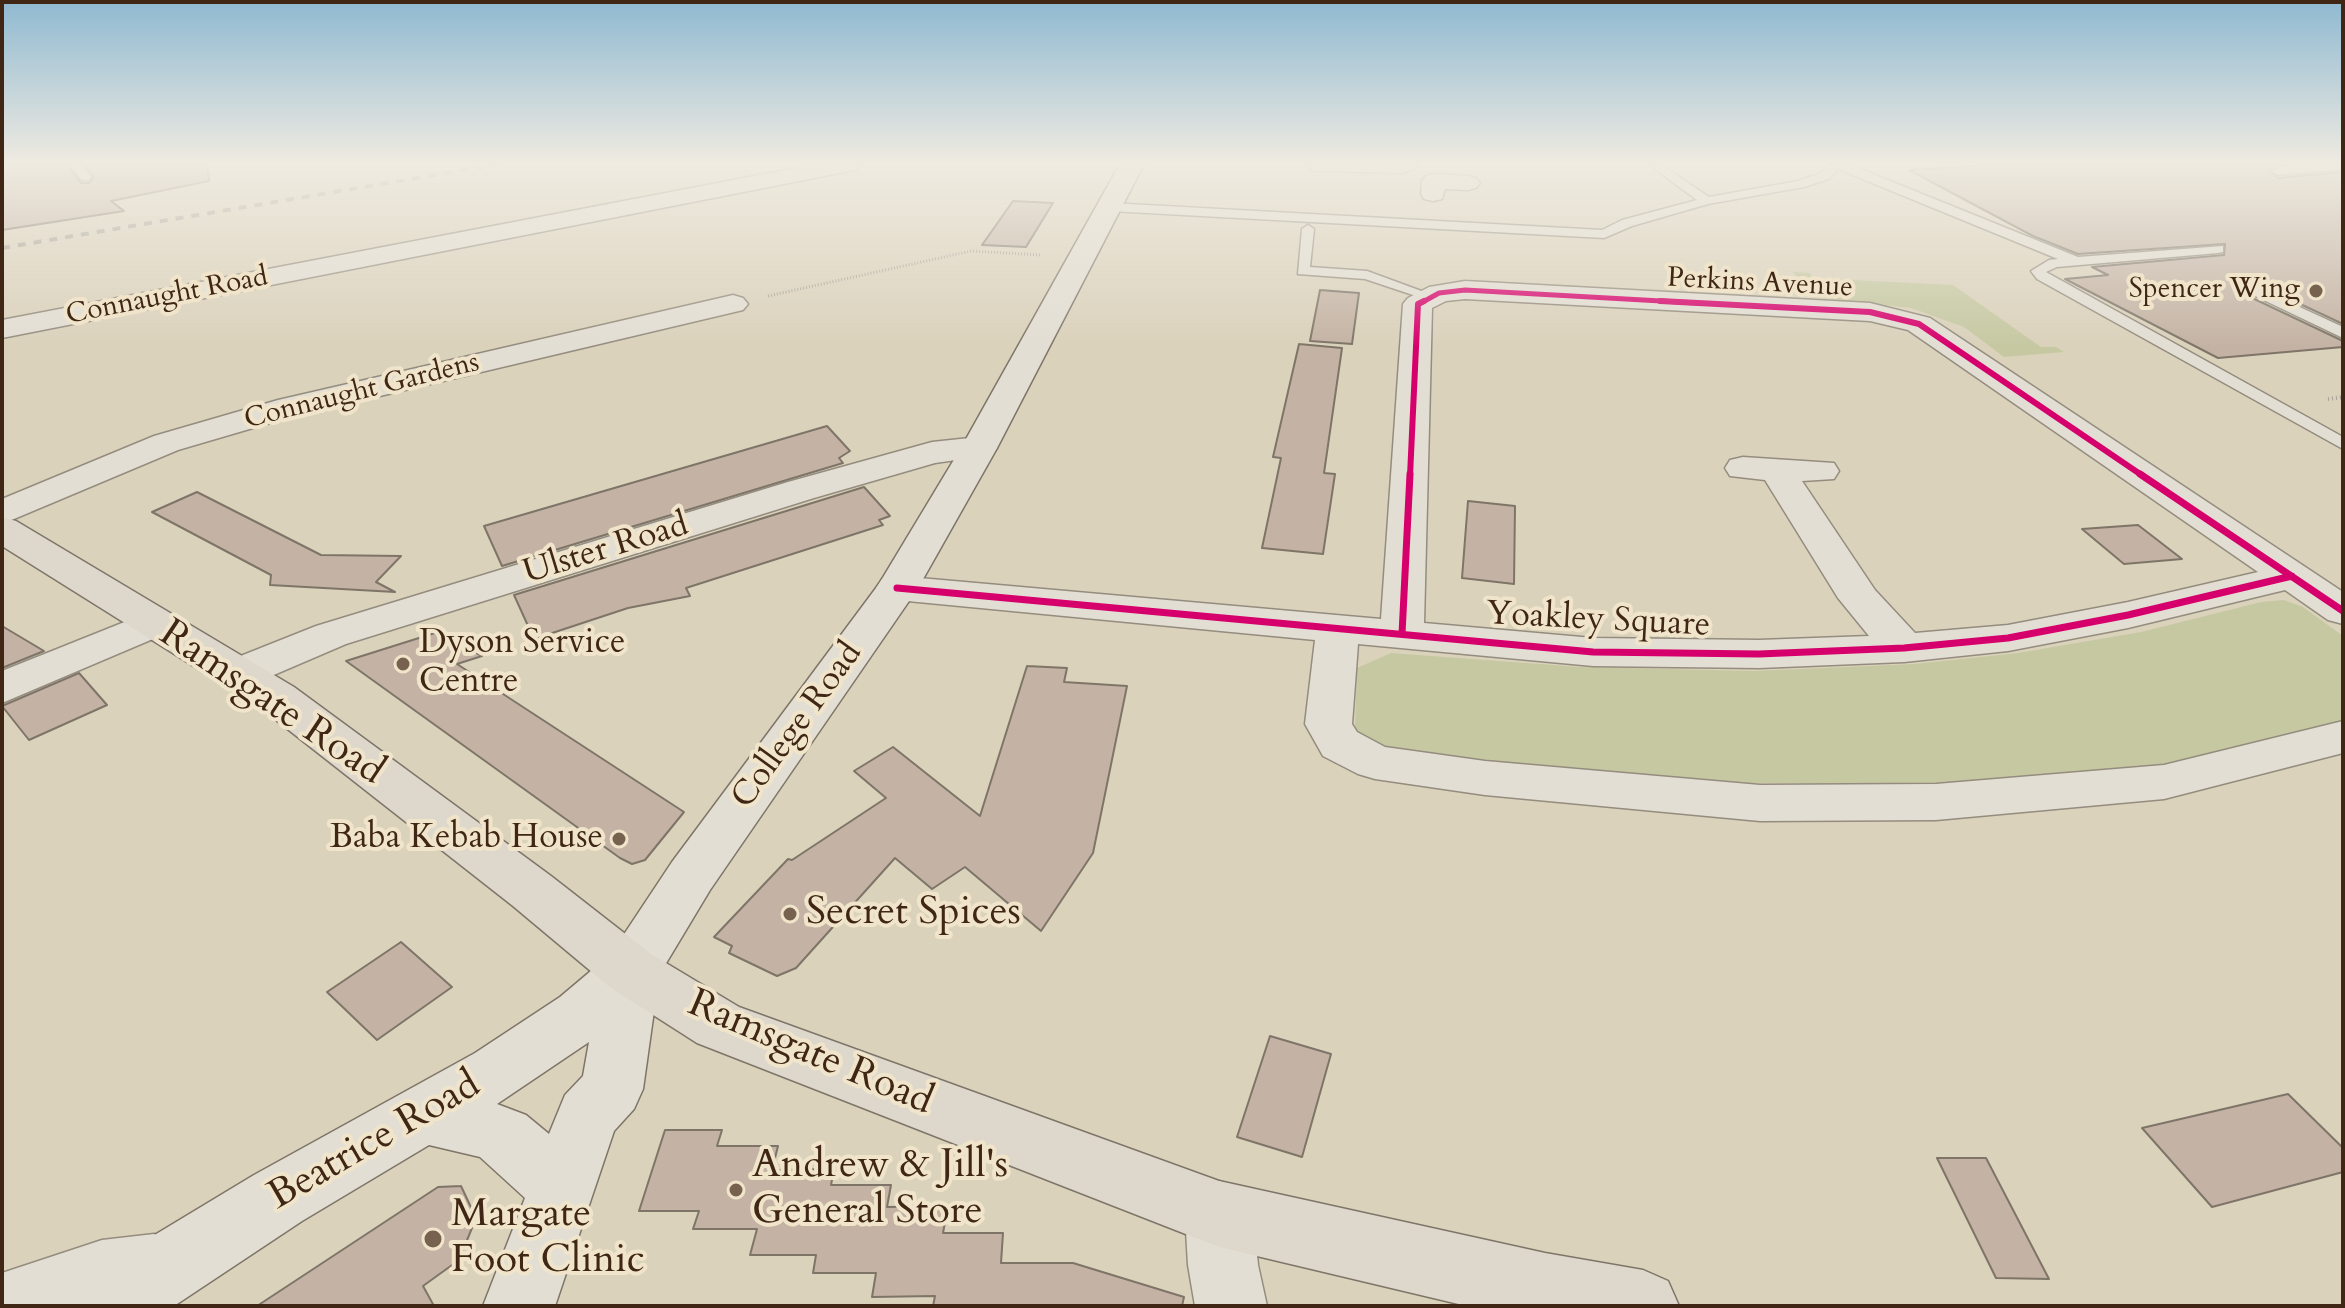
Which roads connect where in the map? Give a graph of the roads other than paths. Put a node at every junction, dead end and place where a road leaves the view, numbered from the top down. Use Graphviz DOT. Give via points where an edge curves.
graph roads {
  1 [pos="536,225"];
  2 [pos="1100,225"];
  3 [pos="1425,225"];
  4 [pos="1623,225"];
  5 [pos="1988,225"];
  6 [pos="1308,229"];
  7 [pos="2218,249"];
  8 [pos="2075,260"];
  9 [pos="2252,289"];
  10 [pos="1428,296"];
  11 [pos="733,304"];
  12 [pos="2,329"];
  13 [pos="2343,333"];
  14 [pos="2343,444"];
  15 [pos="979,448"];
  16 [pos="1821,471"];
  17 [pos="2,513"];
  18 [pos="2,529"];
  19 [pos="2292,576"];
  20 [pos="897,588"];
  21 [pos="2343,611"];
  22 [pos="152,624"];
  23 [pos="1338,629"];
  24 [pos="1402,634"];
  25 [pos="1904,648"];
  26 [pos="239,673"];
  27 [pos="2,688"];
  28 [pos="2343,737"];
  29 [pos="631,971"];
  30 [pos="425,1115"];
  31 [pos="560,1186"];
  32 [pos="1219,1214"];
  33 [pos="141,1287"];
  34 [pos="10,1306"];
  35 [pos="519,1306"];
  36 [pos="1231,1306"];
  37 [pos="1643,1306"];
  1 -- 12 [label="street, Connaught Road"];
  2 -- 15 [label="street, College Road"];
  3 -- 4 [label="lane" via="1582,234 1604,234"];
  5 -- 8 [label="lane"];
  6 -- 10 [label="lane" via="1303,271 1367,275"];
  7 -- 8 [label="lane"];
  8 -- 14 [label="lane" via="2038,271"];
  9 -- 13 [label="lane"];
  10 -- 19 [label="street, Perkins Avenue" via="1465,290 1870,312 1905,319 1931,329"];
  10 -- 24 [label="street" via="1418,304"];
  11 -- 17 [label="street, Connaught Gardens" via="278,410 166,443"];
  15 -- 20 [label="street, College Road"];
  15 -- 26 [label="street, Ulster Road" via="932,453 786,495 331,635"];
  16 -- 25 [label="street" via="1760,469"];
  18 -- 22 [label="main road, Ramsgate Road"];
  19 -- 21 [label="street, Perkins Avenue"];
  19 -- 25 [label="street, Yoakley Square" via="2008,638"];
  20 -- 23 [label="street, Yoakley Square"];
  20 -- 29 [label="street, College Road" via="691,876"];
  22 -- 26 [label="main road, Ramsgate Road"];
  22 -- 27 [label="street"];
  23 -- 24 [label="street, Yoakley Square"];
  23 -- 28 [label="street" via="1328,724 1340,744 1375,762 1485,778 1760,803 1936,802 2164,782"];
  24 -- 25 [label="street, Yoakley Square" via="1593,652 1759,654"];
  26 -- 29 [label="main road, Ramsgate Road" via="521,882"];
  29 -- 30 [label="street, Beatrice Road" via="581,1015"];
  29 -- 31 [label="street, College Road" via="612,1089 588,1115"];
  29 -- 32 [label="main road, Ramsgate Road" via="718,1025"];
  30 -- 31 [label="street" via="503,1136"];
  30 -- 33 [label="street, Beatrice Road" via="278,1198"];
  31 -- 35 [label="street, College Road"];
  32 -- 36 [label="street"];
  32 -- 37 [label="main road, Ramsgate Road" via="1545,1289"];
  33 -- 34 [label="street" via="102,1275"];
}
